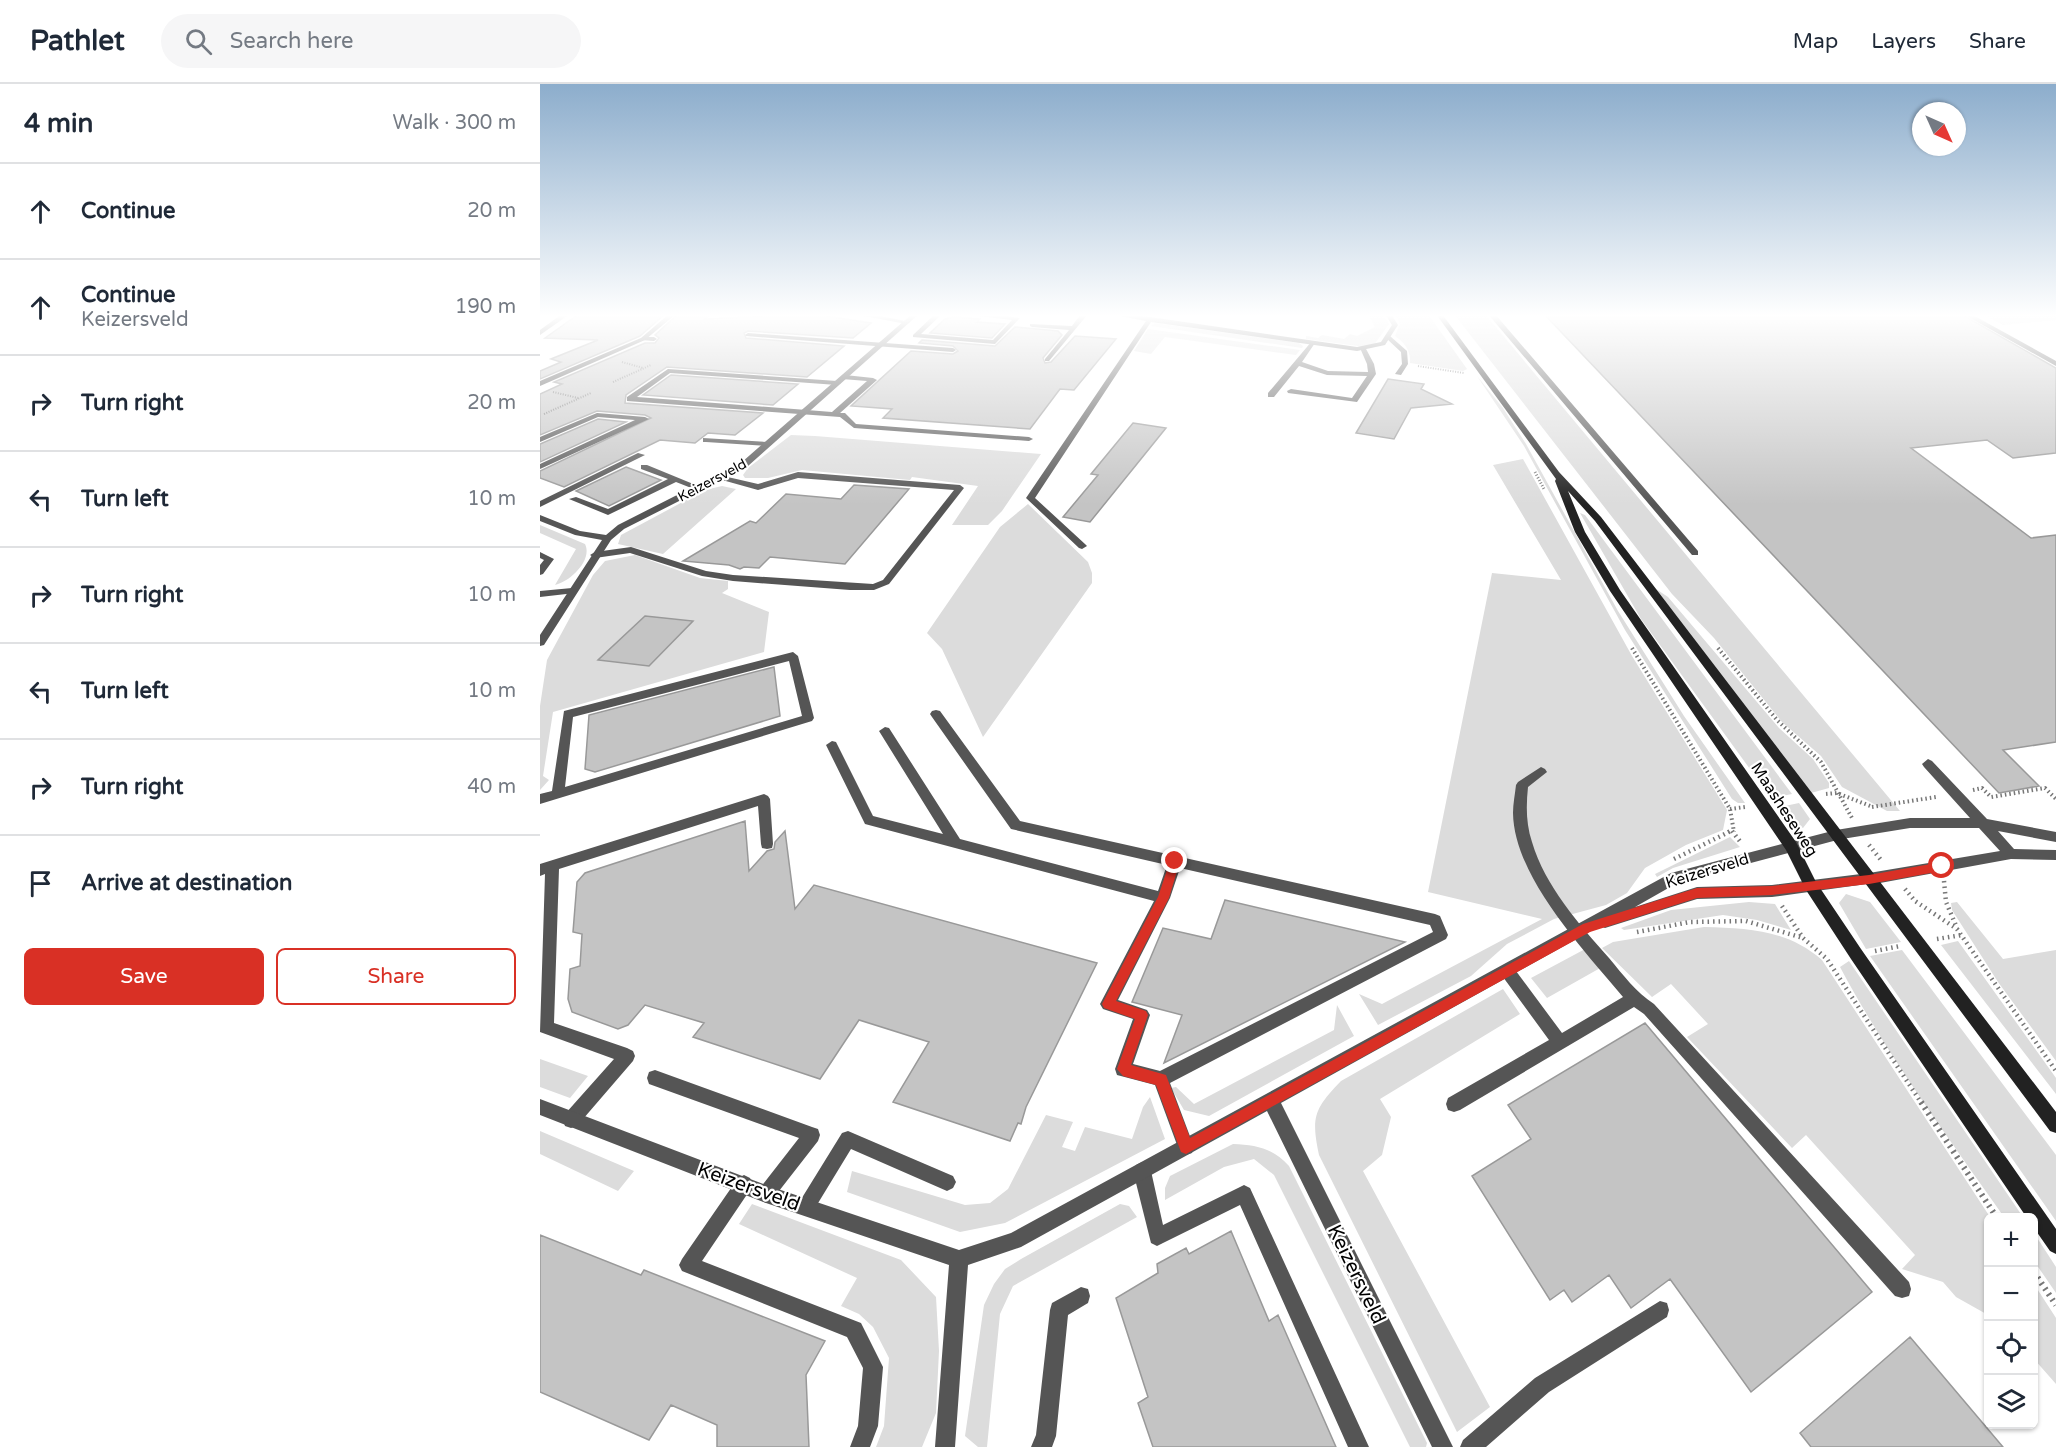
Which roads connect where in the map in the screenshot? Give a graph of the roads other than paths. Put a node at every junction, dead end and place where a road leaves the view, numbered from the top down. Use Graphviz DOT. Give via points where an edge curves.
graph roads {
  1 [pos="555,378"];
  2 [pos="659,378"];
  3 [pos="761,378"];
  4 [pos="844,378"];
  5 [pos="851,378"];
  6 [pos="1111,378"];
  7 [pos="1286,378"];
  8 [pos="1371,378"];
  9 [pos="1486,378"];
  10 [pos="1545,378"];
  11 [pos="837,383"];
  12 [pos="540,384"];
  13 [pos="1291,392"];
  14 [pos="1271,395"];
  15 [pos="804,413"];
  16 [pos="833,415"];
  17 [pos="1029,439"];
  18 [pos="540,440"];
  19 [pos="706,440"];
  20 [pos="768,444"];
  21 [pos="641,455"];
  22 [pos="540,467"];
  23 [pos="644,467"];
  24 [pos="1556,474"];
  25 [pos="718,478"];
  26 [pos="675,479"];
  27 [pos="699,488"];
  28 [pos="573,499"];
  29 [pos="540,504"];
  30 [pos="540,518"];
  31 [pos="608,538"];
  32 [pos="1082,546"];
  33 [pos="1695,553"];
  34 [pos="540,555"];
  35 [pos="595,555"];
  36 [pos="540,572"];
  37 [pos="573,591"];
  38 [pos="540,594"];
  39 [pos="540,643"];
  40 [pos="936,714"];
  41 [pos="885,731"];
  42 [pos="832,745"];
  43 [pos="1928,764"];
  44 [pos="1541,772"];
  45 [pos="558,793"];
  46 [pos="540,799"];
  47 [pos="1980,823"];
  48 [pos="1836,834"];
  49 [pos="2055,838"];
  50 [pos="954,842"];
  51 [pos="767,844"];
  52 [pos="1791,846"];
  53 [pos="2011,854"];
  54 [pos="2056,855"];
  55 [pos="1175,861"];
  56 [pos="546,868"];
  57 [pos="1869,879"];
  58 [pos="1811,886"];
  59 [pos="1163,898"];
  60 [pos="1583,930"];
  61 [pos="1508,972"];
  62 [pos="1634,999"];
  63 [pos="1560,1042"];
  64 [pos="655,1078"];
  65 [pos="1161,1079"];
  66 [pos="1271,1101"];
  67 [pos="1454,1104"];
  68 [pos="540,1107"];
  69 [pos="572,1120"];
  70 [pos="2056,1125"];
  71 [pos="1186,1147"];
  72 [pos="1142,1171"];
  73 [pos="947,1182"];
  74 [pos="744,1184"];
  75 [pos="766,1194"];
  76 [pos="806,1207"];
  77 [pos="2056,1245"];
  78 [pos="959,1259"];
  79 [pos="1902,1289"];
  80 [pos="1081,1296"];
  81 [pos="1660,1310"];
  82 [pos="860,1447"];
  83 [pos="945,1447"];
  84 [pos="1041,1447"];
  85 [pos="1359,1447"];
  86 [pos="1443,1447"];
  87 [pos="1470,1447"];
  1 -- 12 [label="street"];
  2 -- 15 [label="street" via="630,399"];
  3 -- 11 [label="street"];
  4 -- 11 [label="street, Keizersveld"];
  5 -- 16 [label="street" via="873,380"];
  6 -- 32 [label="street" via="1030,498"];
  7 -- 14 [label="street"];
  8 -- 13 [label="street" via="1354,400"];
  9 -- 24 [label="main road, Maasheseweg"];
  10 -- 33 [label="street"];
  11 -- 15 [label="street, Keizersveld"];
  15 -- 16 [label="street"];
  15 -- 20 [label="street, Keizersveld"];
  16 -- 17 [label="street" via="842,415 854,426"];
  18 -- 22 [label="street" via="597,415 645,418"];
  19 -- 20 [label="street"];
  20 -- 25 [label="street, Keizersveld" via="745,464"];
  21 -- 29 [label="street"];
  23 -- 26 [label="street"];
  24 -- 48 [label="main road, Maasheseweg" via="1598,519"];
  24 -- 52 [label="main road, Maasheseweg" via="1580,532 1615,591"];
  25 -- 27 [label="street, Keizersveld"];
  25 -- 35 [label="street" via="758,486 798,475 960,488 886,582 874,587 705,574 631,550"];
  26 -- 27 [label="street"];
  26 -- 28 [label="street" via="608,512"];
  27 -- 31 [label="street, Keizersveld" via="621,527"];
  30 -- 31 [label="street" via="578,533"];
  31 -- 35 [label="street, Keizersveld"];
  34 -- 36 [label="street" via="549,558"];
  35 -- 37 [label="street, Keizersveld"];
  37 -- 38 [label="street"];
  37 -- 39 [label="street, Keizersveld"];
  40 -- 55 [label="street" via="1016,825"];
  41 -- 50 [label="street"];
  42 -- 50 [label="street" via="869,820"];
  43 -- 47 [label="street"];
  44 -- 60 [label="street" via="1522,785 1517,805 1519,823 1528,854 1541,878 1561,910"];
  45 -- 45 [label="street" via="568,714 793,656 808,718"];
  45 -- 46 [label="street"];
  47 -- 48 [label="street, Keizersveld" via="1910,823"];
  47 -- 49 [label="street, Keizersveld"];
  47 -- 53 [label="street"];
  48 -- 52 [label="street, Keizersveld"];
  48 -- 57 [label="main road, Maasheseweg"];
  50 -- 59 [label="street"];
  51 -- 56 [label="street" via="764,799"];
  52 -- 58 [label="main road, Maasheseweg"];
  52 -- 60 [label="street, Keizersveld" via="1676,877"];
  53 -- 54 [label="street, Keizersveld"];
  53 -- 57 [label="street, Keizersveld"];
  55 -- 59 [label="street"];
  55 -- 65 [label="street" via="1435,920 1441,935"];
  56 -- 69 [label="street" via="546,1028 627,1056"];
  57 -- 58 [label="street, Keizersveld"];
  57 -- 70 [label="main road, Maasheseweg"];
  58 -- 60 [label="street, Keizersveld" via="1697,893"];
  58 -- 77 [label="main road, Maasheseweg"];
  59 -- 65 [label="street" via="1108,1004 1142,1015 1123,1069"];
  60 -- 61 [label="street, Keizersveld"];
  60 -- 62 [label="street"];
  61 -- 63 [label="street"];
  61 -- 66 [label="street, Keizersveld"];
  62 -- 63 [label="street"];
  62 -- 79 [label="street" via="1674,1035"];
  63 -- 67 [label="street"];
  64 -- 75 [label="street" via="812,1135"];
  65 -- 71 [label="street"];
  66 -- 71 [label="street, Keizersveld"];
  66 -- 86 [label="street, Keizersveld"];
  68 -- 69 [label="street, Keizersveld"];
  69 -- 74 [label="street, Keizersveld"];
  71 -- 72 [label="street, Keizersveld"];
  72 -- 78 [label="street, Keizersveld" via="1016,1241"];
  72 -- 85 [label="street" via="1157,1237 1244,1194"];
  73 -- 76 [label="street" via="848,1139"];
  74 -- 75 [label="street, Keizersveld"];
  74 -- 82 [label="street" via="688,1265 854,1330 873,1367 868,1426"];
  75 -- 76 [label="street, Keizersveld"];
  76 -- 78 [label="street, Keizersveld"];
  78 -- 83 [label="street"];
  80 -- 84 [label="street" via="1059,1310 1046,1436"];
  81 -- 87 [label="street" via="1542,1385"];
}
